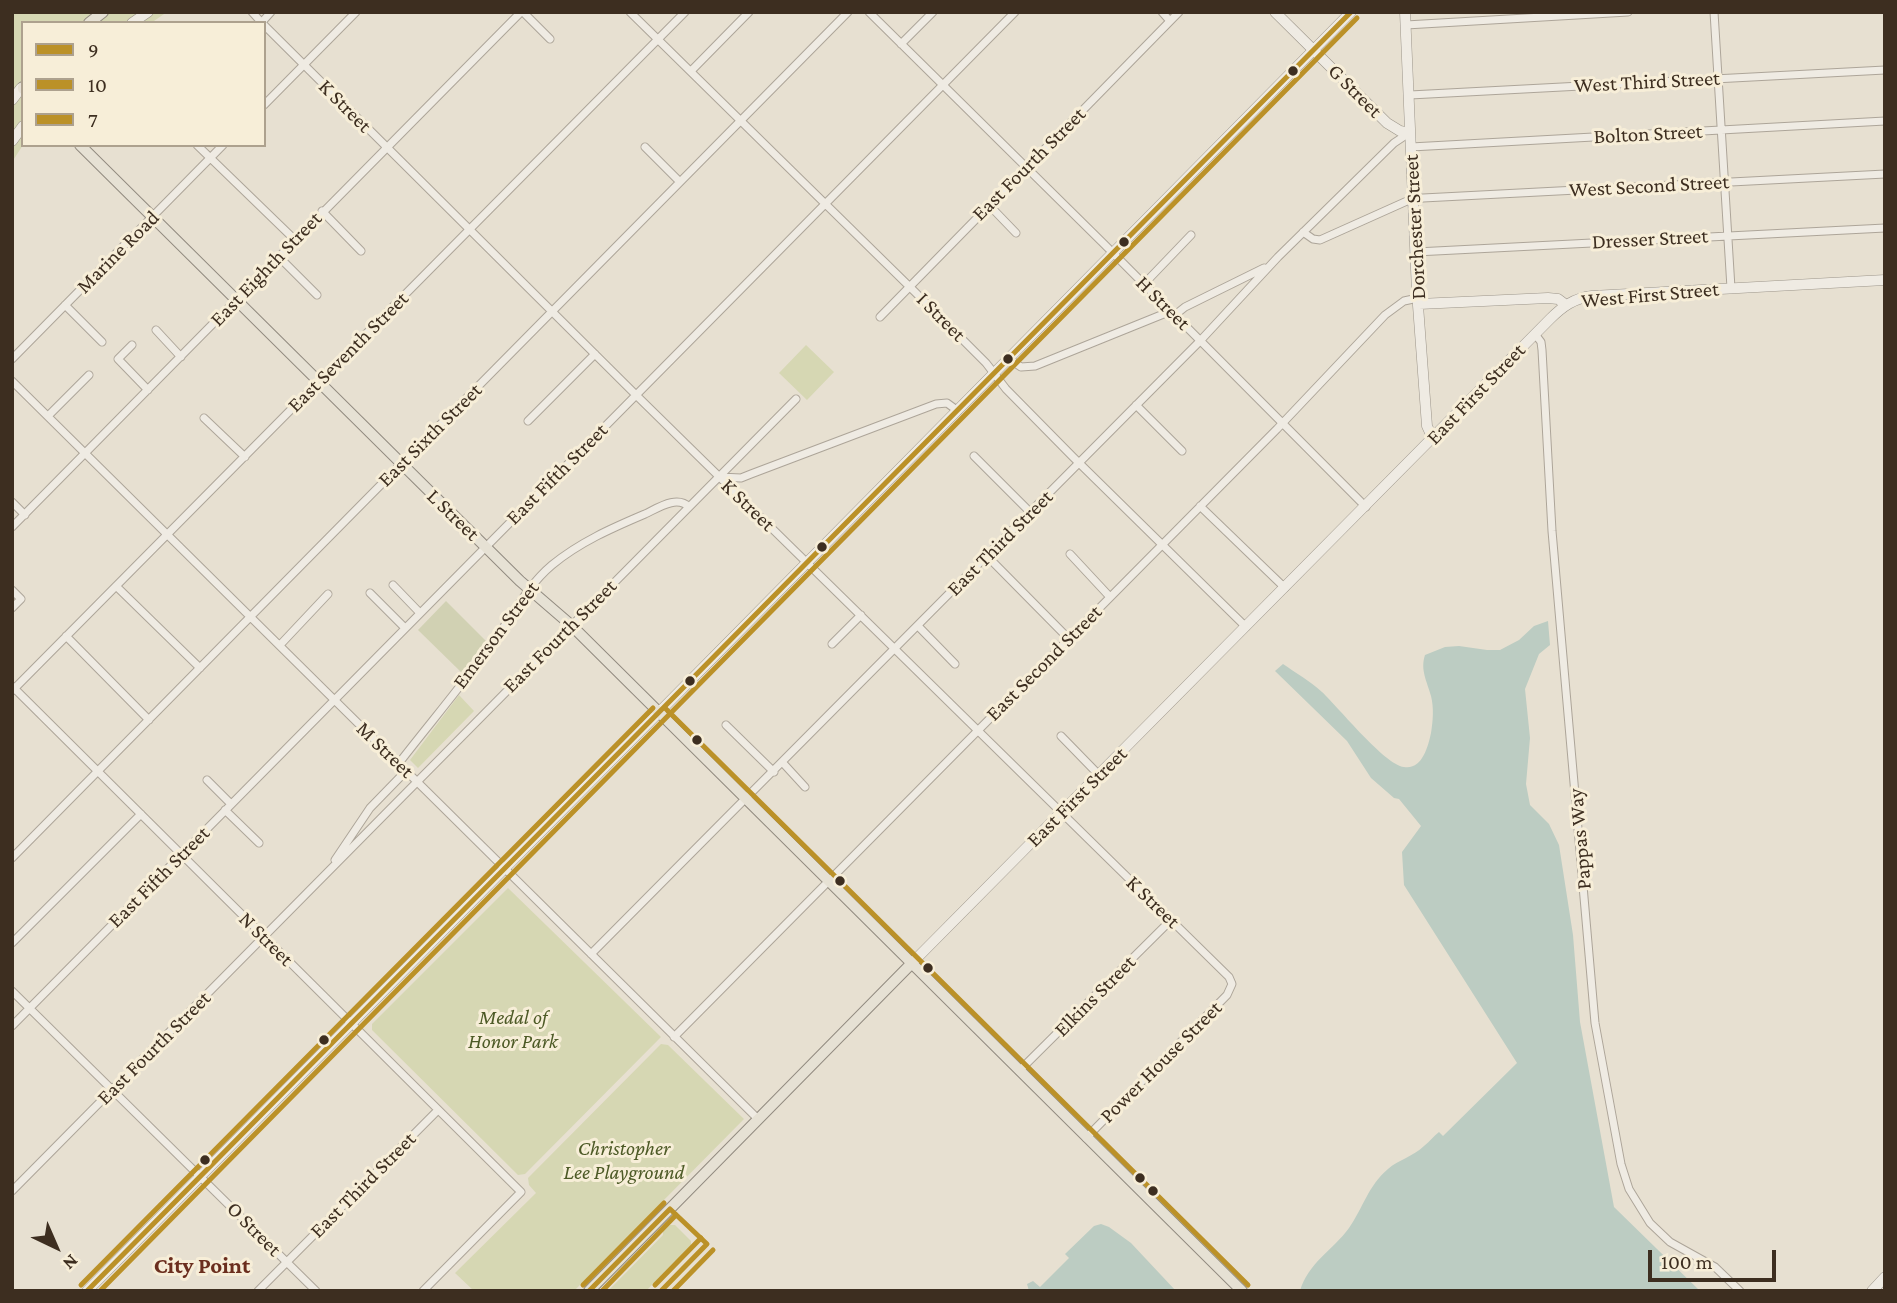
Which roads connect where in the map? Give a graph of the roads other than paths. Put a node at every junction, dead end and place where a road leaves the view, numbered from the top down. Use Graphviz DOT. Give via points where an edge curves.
graph roads {
  1 [pos="356,12"];
  2 [pos="522,12"];
  3 [pos="630,12"];
  4 [pos="685,12"];
  5 [pos="749,12"];
  6 [pos="848,12"];
  7 [pos="869,12"];
  8 [pos="933,12"];
  9 [pos="1015,12"];
  10 [pos="1162,12"];
  11 [pos="1179,12"];
  12 [pos="1275,12"];
  13 [pos="1351,12"];
  14 [pos="1405,12"];
  15 [pos="1628,12"];
  16 [pos="1714,12"];
  17 [pos="1170,21"];
  18 [pos="1406,25"];
  19 [pos="266,26"];
  20 [pos="550,38"];
  21 [pos="658,39"];
  22 [pos="901,44"];
  23 [pos="1314,50"];
  24 [pos="304,65"];
  25 [pos="1885,70"];
  26 [pos="691,71"];
  27 [pos="1718,78"];
  28 [pos="943,86"];
  29 [pos="1410,95"];
  30 [pos="266,103"];
  31 [pos="741,120"];
  32 [pos="1885,121"];
  33 [pos="1721,129"];
  34 [pos="1410,133"];
  35 [pos="82,147"];
  36 [pos="199,147"];
  37 [pos="221,147"];
  38 [pos="645,147"];
  39 [pos="1410,147"];
  40 [pos="387,148"];
  41 [pos="211,158"];
  42 [pos="1026,167"];
  43 [pos="1885,174"];
  44 [pos="680,182"];
  45 [pos="1724,182"];
  46 [pos="1413,200"];
  47 [pos="826,204"];
  48 [pos="989,205"];
  49 [pos="322,211"];
  50 [pos="152,217"];
  51 [pos="1885,228"];
  52 [pos="470,229"];
  53 [pos="1303,232"];
  54 [pos="1016,233"];
  55 [pos="1191,235"];
  56 [pos="1727,235"];
  57 [pos="294,239"];
  58 [pos="361,251"];
  59 [pos="1416,252"];
  60 [pos="1114,254"];
  61 [pos="278,256"];
  62 [pos="1278,257"];
  63 [pos="1885,280"];
  64 [pos="1143,284"];
  65 [pos="909,286"];
  66 [pos="1731,288"];
  67 [pos="317,295"];
  68 [pos="237,301"];
  69 [pos="1418,301"];
  70 [pos="65,305"];
  71 [pos="1566,305"];
  72 [pos="552,311"];
  73 [pos="1173,313"];
  74 [pos="880,317"];
  75 [pos="156,330"];
  76 [pos="1535,334"];
  77 [pos="1200,341"];
  78 [pos="102,342"];
  79 [pos="132,345"];
  80 [pos="595,354"];
  81 [pos="181,357"];
  82 [pos="12,359"];
  83 [pos="1009,359"];
  84 [pos="995,374"];
  85 [pos="89,375"];
  86 [pos="12,381"];
  87 [pos="319,382"];
  88 [pos="148,390"];
  89 [pos="636,395"];
  90 [pos="796,399"];
  91 [pos="1136,405"];
  92 [pos="958,411"];
  93 [pos="48,416"];
  94 [pos="204,418"];
  95 [pos="528,421"];
  96 [pos="1283,423"];
  97 [pos="1433,439"];
  98 [pos="1182,451"];
  99 [pos="86,453"];
  100 [pos="974,456"];
  101 [pos="245,457"];
  102 [pos="1079,463"];
  103 [pos="401,464"];
  104 [pos="720,477"];
  105 [pos="12,502"];
  106 [pos="1200,506"];
  107 [pos="689,507"];
  108 [pos="1366,507"];
  109 [pos="1030,512"];
  110 [pos="25,514"];
  111 [pos="12,527"];
  112 [pos="167,534"];
  113 [pos="1162,545"];
  114 [pos="486,547"];
  115 [pos="1070,554"];
  116 [pos="987,556"];
  117 [pos="808,563"];
  118 [pos="393,585"];
  119 [pos="116,586"];
  120 [pos="1285,588"];
  121 [pos="529,589"];
  122 [pos="12,590"];
  123 [pos="370,593"];
  124 [pos="328,594"];
  125 [pos="1110,597"];
  126 [pos="12,608"];
  127 [pos="420,614"];
  128 [pos="861,615"];
  129 [pos="250,617"];
  130 [pos="571,625"];
  131 [pos="918,626"];
  132 [pos="1246,627"];
  133 [pos="405,628"];
  134 [pos="66,636"];
  135 [pos="1069,639"];
  136 [pos="832,644"];
  137 [pos="280,645"];
  138 [pos="895,649"];
  139 [pos="955,664"];
  140 [pos="200,668"];
  141 [pos="13,689"];
  142 [pos="334,700"];
  143 [pos="659,714"];
  144 [pos="149,720"];
  145 [pos="726,725"];
  146 [pos="978,730"];
  147 [pos="1061,736"];
  148 [pos="399,763"];
  149 [pos="783,763"];
  150 [pos="407,771"];
  151 [pos="98,772"];
  152 [pos="774,772"];
  153 [pos="1099,775"];
  154 [pos="207,780"];
  155 [pos="417,781"];
  156 [pos="805,787"];
  157 [pos="746,800"];
  158 [pos="228,807"];
  159 [pos="1062,813"];
  160 [pos="141,814"];
  161 [pos="259,843"];
  162 [pos="181,855"];
  163 [pos="12,858"];
  164 [pos="505,868"];
  165 [pos="325,874"];
  166 [pos="828,882"];
  167 [pos="1171,920"];
  168 [pos="264,936"];
  169 [pos="12,943"];
  170 [pos="591,954"];
  171 [pos="911,964"];
  172 [pos="1232,984"];
  173 [pos="12,991"];
  174 [pos="29,1009"];
  175 [pos="352,1023"];
  176 [pos="12,1026"];
  177 [pos="674,1037"];
  178 [pos="1020,1071"];
  179 [pos="113,1089"];
  180 [pos="438,1110"];
  181 [pos="758,1119"];
  182 [pos="1086,1138"];
  183 [pos="201,1176"];
  184 [pos="12,1191"];
  185 [pos="287,1262"];
  186 [pos="1885,1278"];
  187 [pos="87,1291"];
  188 [pos="258,1291"];
  189 [pos="316,1291"];
  190 [pos="423,1291"];
  191 [pos="589,1291"];
  192 [pos="1242,1291"];
  193 [pos="1741,1291"];
  194 [pos="1872,1291"];
  1 -- 24 [label="street"];
  2 -- 20 [label="street"];
  2 -- 40 [label="street, East Eighth Street"];
  3 -- 21 [label="street, I Street"];
  4 -- 21 [label="street, East Seventh Street"];
  5 -- 26 [label="street"];
  6 -- 31 [label="street, East Sixth Street"];
  7 -- 22 [label="street, H Street"];
  8 -- 22 [label="street"];
  9 -- 28 [label="street, East Fifth Street"];
  10 -- 17 [label="street"];
  11 -- 17 [label="street, East Fourth Street"];
  12 -- 23 [label="main road, G Street"];
  13 -- 23 [label="main road"];
  14 -- 18 [label="main road, Dorchester Street"];
  15 -- 18 [label="street"];
  16 -- 27 [label="street"];
  17 -- 42 [label="street, East Fourth Street"];
  18 -- 29 [label="main road, Dorchester Street"];
  19 -- 24 [label="street, K Street"];
  21 -- 26 [label="street, I Street"];
  21 -- 52 [label="street, East Seventh Street"];
  22 -- 28 [label="street, H Street"];
  23 -- 34 [label="main road, G Street" via="1387,123"];
  23 -- 60 [label="main road"];
  24 -- 30 [label="street"];
  24 -- 40 [label="street, K Street"];
  25 -- 27 [label="street, West Third Street"];
  26 -- 31 [label="street, I Street"];
  27 -- 29 [label="street, West Third Street"];
  27 -- 33 [label="street"];
  28 -- 42 [label="street, H Street"];
  28 -- 47 [label="street, East Fifth Street"];
  29 -- 34 [label="main road, Dorchester Street"];
  31 -- 44 [label="street, East Sixth Street"];
  31 -- 47 [label="street, I Street"];
  32 -- 33 [label="street, Bolton Street"];
  33 -- 39 [label="street, Bolton Street"];
  33 -- 45 [label="street"];
  34 -- 39 [label="main road, Dorchester Street"];
  34 -- 53 [label="street, East Third Street" via="1394,143"];
  35 -- 50 [label="main road, L Street"];
  36 -- 41 [label="street"];
  37 -- 41 [label="street, Marine Road"];
  38 -- 44 [label="street"];
  39 -- 46 [label="main road, Dorchester Street"];
  40 -- 49 [label="street, East Eighth Street"];
  40 -- 52 [label="street, K Street"];
  41 -- 50 [label="street, Marine Road"];
  41 -- 57 [label="street"];
  42 -- 48 [label="street, East Fourth Street"];
  42 -- 60 [label="street, H Street"];
  43 -- 45 [label="street, West Second Street"];
  44 -- 72 [label="street, East Sixth Street"];
  45 -- 46 [label="street, West Second Street"];
  45 -- 56 [label="street"];
  46 -- 53 [label="street" via="1320,240"];
  46 -- 59 [label="main road, Dorchester Street"];
  47 -- 65 [label="street, I Street"];
  47 -- 89 [label="street, East Fifth Street"];
  48 -- 54 [label="street"];
  48 -- 65 [label="street, East Fourth Street"];
  49 -- 57 [label="street, East Eighth Street"];
  49 -- 58 [label="street"];
  50 -- 68 [label="main road, L Street"];
  50 -- 70 [label="street, Marine Road"];
  51 -- 56 [label="street, Dresser Street"];
  52 -- 72 [label="street, K Street"];
  52 -- 87 [label="street, East Seventh Street"];
  53 -- 62 [label="street, East Third Street"];
  55 -- 64 [label="street"];
  56 -- 59 [label="street, Dresser Street"];
  56 -- 66 [label="street"];
  57 -- 61 [label="street, East Eighth Street"];
  59 -- 69 [label="main road, Dorchester Street"];
  60 -- 64 [label="street, H Street"];
  60 -- 83 [label="main road"];
  61 -- 67 [label="street"];
  61 -- 68 [label="street, East Eighth Street"];
  62 -- 73 [label="street" via="1256,273"];
  62 -- 77 [label="street, East Third Street"];
  63 -- 66 [label="main road, West First Street"];
  64 -- 73 [label="street, H Street"];
  65 -- 74 [label="street, East Fourth Street"];
  65 -- 84 [label="street, I Street"];
  66 -- 71 [label="main road, West First Street" via="1592,296"];
  68 -- 81 [label="street, East Eighth Street"];
  68 -- 87 [label="main road, L Street"];
  69 -- 71 [label="main road, West First Street" via="1548,298"];
  69 -- 96 [label="street, East Second Street" via="1404,301 1385,315"];
  69 -- 97 [label="main road, Dorchester Street" via="1427,426"];
  70 -- 78 [label="street"];
  70 -- 82 [label="street, Marine Road"];
  71 -- 76 [label="main road, East First Street"];
  72 -- 80 [label="street, K Street"];
  72 -- 103 [label="street, East Sixth Street"];
  73 -- 77 [label="street, H Street"];
  73 -- 83 [label="street" via="1035,366 1021,367"];
  75 -- 81 [label="street"];
  76 -- 97 [label="main road, East First Street"];
  76 -- 193 [label="street, Pappas Way" via="1542,350 1552,531 1594,1013 1623,1173 1639,1210 1656,1230"];
  77 -- 91 [label="street, East Third Street"];
  77 -- 96 [label="street, H Street"];
  79 -- 88 [label="street" via="118,359"];
  80 -- 89 [label="street, K Street"];
  80 -- 95 [label="street"];
  81 -- 88 [label="street, East Eighth Street"];
  83 -- 84 [label="main road"];
  84 -- 92 [label="main road"];
  84 -- 102 [label="street, I Street"];
  85 -- 93 [label="street"];
  86 -- 93 [label="street, M Street"];
  87 -- 101 [label="street, East Seventh Street"];
  87 -- 103 [label="main road, L Street"];
  88 -- 99 [label="street, East Eighth Street"];
  89 -- 104 [label="street, K Street"];
  89 -- 114 [label="street, East Fifth Street"];
  90 -- 104 [label="street, East Fourth Street"];
  91 -- 98 [label="street"];
  91 -- 102 [label="street, East Third Street"];
  92 -- 104 [label="street" via="947,403 936,404 741,478"];
  92 -- 117 [label="main road"];
  93 -- 99 [label="street, M Street"];
  94 -- 101 [label="street"];
  96 -- 106 [label="street, East Second Street"];
  96 -- 108 [label="street, H Street"];
  97 -- 108 [label="main road, East First Street"];
  99 -- 110 [label="street, East Eighth Street"];
  99 -- 112 [label="street, M Street"];
  100 -- 109 [label="street"];
  101 -- 112 [label="street, East Seventh Street"];
  102 -- 109 [label="street, East Third Street"];
  102 -- 113 [label="street, I Street"];
  103 -- 114 [label="main road, L Street"];
  103 -- 129 [label="street, East Sixth Street"];
  104 -- 107 [label="street, East Fourth Street"];
  104 -- 117 [label="street, K Street"];
  105 -- 110 [label="street"];
  106 -- 113 [label="street, East Second Street"];
  106 -- 120 [label="street"];
  107 -- 121 [label="street, Emerson Street" via="683,502 669,504 597,536 557,561"];
  107 -- 130 [label="street, East Fourth Street"];
  108 -- 120 [label="main road, East First Street"];
  109 -- 116 [label="street, East Third Street"];
  110 -- 111 [label="street, East Eighth Street"];
  112 -- 119 [label="street, East Seventh Street"];
  112 -- 129 [label="street, M Street"];
  113 -- 125 [label="street, East Second Street"];
  113 -- 132 [label="street, I Street"];
  114 -- 121 [label="main road, L Street"];
  114 -- 127 [label="street, East Fifth Street"];
  115 -- 125 [label="street"];
  116 -- 131 [label="street, East Third Street"];
  116 -- 135 [label="street"];
  117 -- 128 [label="street, K Street"];
  117 -- 143 [label="main road"];
  118 -- 127 [label="street"];
  119 -- 134 [label="street, East Seventh Street"];
  119 -- 140 [label="street"];
  120 -- 132 [label="main road, East First Street"];
  121 -- 130 [label="main road, L Street"];
  121 -- 148 [label="street, Emerson Street"];
  122 -- 126 [label="street" via="21,599"];
  123 -- 133 [label="street"];
  124 -- 137 [label="street"];
  125 -- 135 [label="street, East Second Street"];
  127 -- 133 [label="street, East Fifth Street"];
  128 -- 136 [label="street"];
  128 -- 138 [label="street, K Street"];
  129 -- 137 [label="street, M Street"];
  129 -- 140 [label="street, East Sixth Street"];
  130 -- 143 [label="main road, L Street"];
  130 -- 155 [label="street, East Fourth Street"];
  131 -- 138 [label="street, East Third Street"];
  131 -- 139 [label="street"];
  132 -- 153 [label="main road, East First Street"];
  133 -- 142 [label="street, East Fifth Street"];
  134 -- 141 [label="street, East Seventh Street"];
  134 -- 144 [label="street"];
  135 -- 146 [label="street, East Second Street"];
  137 -- 142 [label="street, M Street"];
  138 -- 146 [label="street, K Street"];
  138 -- 149 [label="street, East Third Street"];
  140 -- 144 [label="street, East Sixth Street"];
  141 -- 151 [label="street, N Street"];
  142 -- 148 [label="street, M Street"];
  142 -- 158 [label="street, East Fifth Street"];
  143 -- 157 [label="main road, L Street"];
  143 -- 164 [label="main road"];
  144 -- 151 [label="street, East Sixth Street"];
  145 -- 152 [label="street"];
  146 -- 159 [label="street, K Street"];
  146 -- 166 [label="street, East Second Street"];
  147 -- 153 [label="street"];
  148 -- 150 [label="street, M Street"];
  149 -- 152 [label="street, East Third Street"];
  149 -- 156 [label="street"];
  150 -- 155 [label="street, M Street"];
  150 -- 165 [label="street, East Fourth Street" via="370,808"];
  151 -- 160 [label="street, N Street"];
  151 -- 163 [label="street, East Sixth Street"];
  152 -- 157 [label="street, East Third Street"];
  153 -- 159 [label="main road, East First Street"];
  154 -- 158 [label="street"];
  155 -- 164 [label="street, M Street"];
  155 -- 165 [label="street, East Fourth Street"];
  157 -- 166 [label="main road, L Street"];
  157 -- 170 [label="street, East Third Street"];
  158 -- 161 [label="street"];
  158 -- 162 [label="street, East Fifth Street"];
  159 -- 167 [label="street, K Street"];
  159 -- 171 [label="main road, East First Street"];
  160 -- 162 [label="street, N Street"];
  160 -- 169 [label="street"];
  162 -- 168 [label="street, N Street"];
  162 -- 174 [label="street, East Fifth Street"];
  164 -- 170 [label="street, M Street"];
  164 -- 175 [label="main road"];
  165 -- 168 [label="street, East Fourth Street"];
  166 -- 171 [label="main road, L Street"];
  166 -- 177 [label="street, East Second Street"];
  167 -- 172 [label="street, K Street"];
  167 -- 178 [label="street, Elkins Street"];
  168 -- 175 [label="street, N Street"];
  168 -- 179 [label="street, East Fourth Street"];
  170 -- 177 [label="street, M Street"];
  171 -- 178 [label="main road, L Street"];
  171 -- 181 [label="main road, East First Street"];
  172 -- 182 [label="street, Power House Street" via="1227,995"];
  173 -- 174 [label="street, O Street"];
  174 -- 176 [label="street, East Fifth Street"];
  174 -- 179 [label="street, O Street"];
  175 -- 180 [label="street, N Street"];
  175 -- 183 [label="main road"];
  177 -- 181 [label="street, M Street"];
  178 -- 182 [label="main road, L Street"];
  179 -- 183 [label="street, O Street"];
  179 -- 184 [label="street, East Fourth Street"];
  180 -- 185 [label="street, East Third Street"];
  180 -- 190 [label="street, N Street" via="521,1192"];
  181 -- 191 [label="main road, East First Street"];
  182 -- 192 [label="main road, L Street"];
  183 -- 185 [label="street, O Street"];
  183 -- 187 [label="main road"];
  185 -- 188 [label="street, East Third Street"];
  185 -- 189 [label="street, O Street"];
  186 -- 194 [label="main road"];
}
